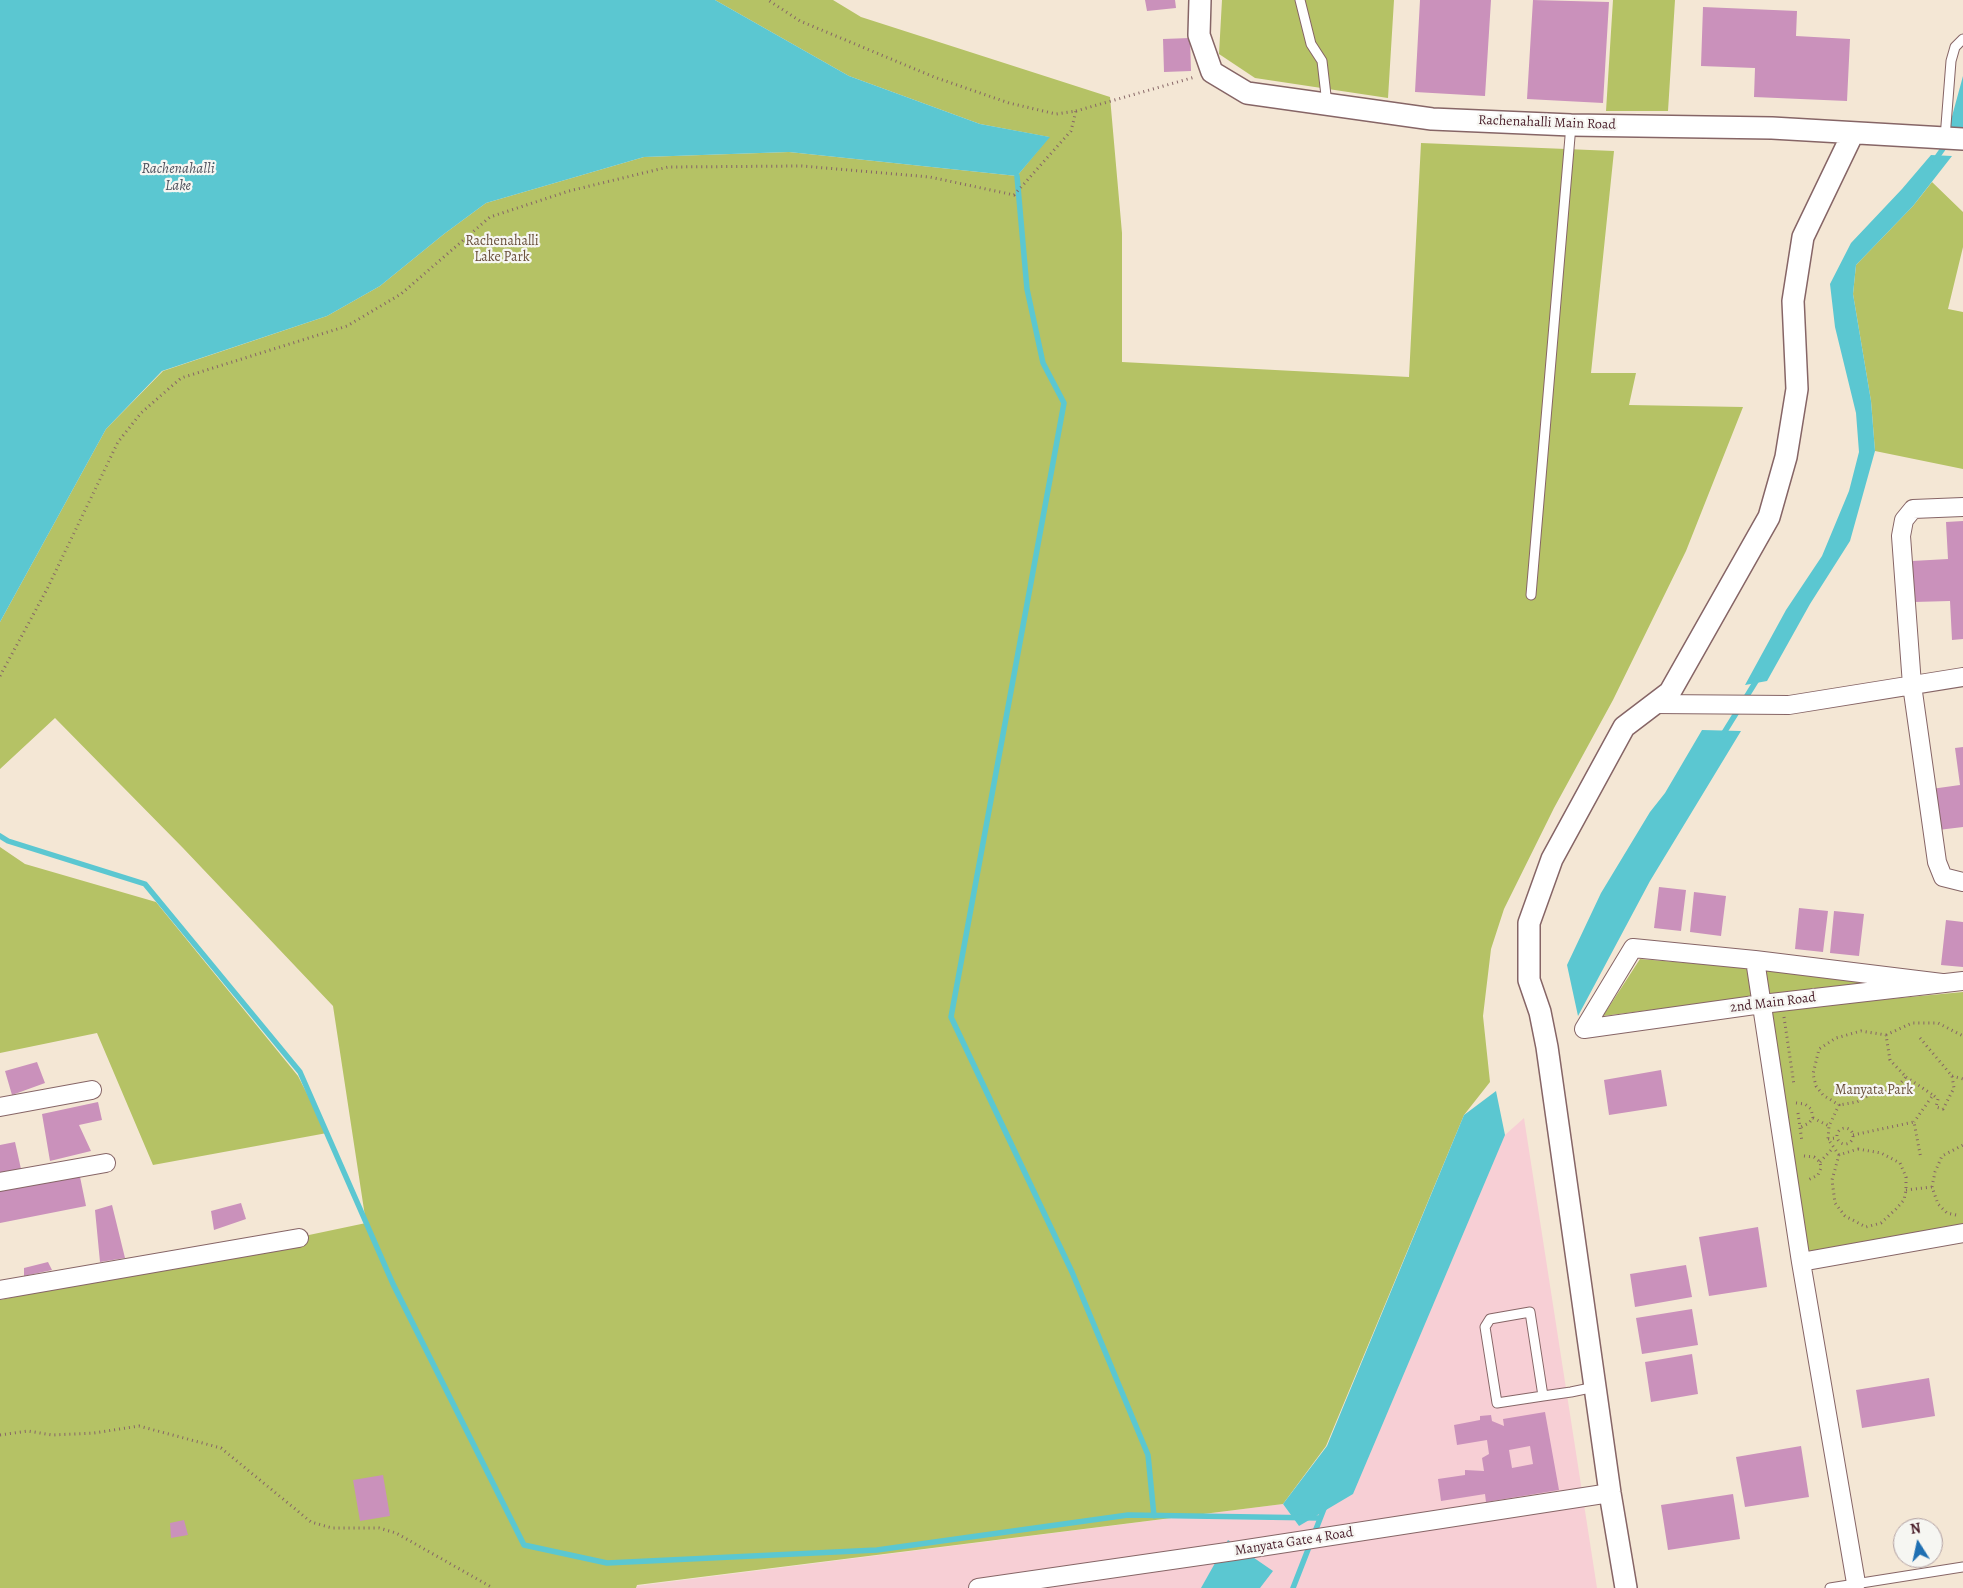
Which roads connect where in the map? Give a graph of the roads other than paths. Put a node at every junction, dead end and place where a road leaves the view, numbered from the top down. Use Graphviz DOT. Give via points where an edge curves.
graph roads {
  1 [pos="1200,0"];
  2 [pos="1300,0"];
  3 [pos="1963,39"];
  4 [pos="1327,104"];
  5 [pos="1571,126"];
  6 [pos="1853,133"];
  7 [pos="1944,138"];
  8 [pos="1963,507"];
  9 [pos="1531,595"];
  10 [pos="1963,677"];
  11 [pos="1912,685"];
  12 [pos="1654,704"];
  13 [pos="1963,882"];
  14 [pos="1755,960"];
  15 [pos="1963,982"];
  16 [pos="1942,983"];
  17 [pos="1762,1004"];
  18 [pos="92,1090"];
  19 [pos="0,1107"];
  20 [pos="106,1163"];
  21 [pos="0,1182"];
  22 [pos="1961,1225"];
  23 [pos="299,1238"];
  24 [pos="1802,1262"];
  25 [pos="0,1290"];
  26 [pos="1596,1387"];
  27 [pos="1543,1396"];
  28 [pos="1610,1493"];
  29 [pos="1963,1567"];
  30 [pos="1856,1586"];
  31 [pos="978,1588"];
  32 [pos="1626,1588"];
  33 [pos="1830,1588"];
  1 -- 4 [label="street, Rachenahalli Main Road" via="1199,35 1212,72 1247,93"];
  2 -- 4 [label="lane" via="1311,44 1322,61"];
  3 -- 7 [label="lane" via="1955,47"];
  4 -- 5 [label="street, Rachenahalli Main Road" via="1432,119"];
  5 -- 6 [label="street, Rachenahalli Main Road" via="1772,128"];
  5 -- 9 [label="lane"];
  6 -- 7 [label="street, Rachenahalli Main Road"];
  6 -- 12 [label="street" via="1803,236 1793,301 1797,389 1786,457 1769,517 1670,692"];
  8 -- 11 [label="street" via="1913,509 1904,520 1901,536"];
  10 -- 11 [label="street"];
  11 -- 12 [label="street" via="1789,705"];
  11 -- 13 [label="street" via="1937,862 1943,877"];
  12 -- 26 [label="street" via="1624,727 1552,859 1529,923 1529,980 1542,1021"];
  14 -- 16 [label="street"];
  14 -- 17 [label="street"];
  14 -- 17 [label="street, 2nd Main Road" via="1633,948 1584,1028"];
  15 -- 16 [label="street, 2nd Main Road"];
  16 -- 17 [label="street, 2nd Main Road"];
  17 -- 24 [label="street"];
  18 -- 19 [label="street"];
  20 -- 21 [label="street"];
  22 -- 24 [label="street"];
  23 -- 25 [label="street"];
  24 -- 30 [label="street"];
  26 -- 27 [label="lane"];
  26 -- 28 [label="street"];
  27 -- 27 [label="lane" via="1497,1403 1485,1327 1490,1319 1530,1312"];
  28 -- 31 [label="street, Manyata Gate 4 Road"];
  28 -- 32 [label="street"];
  29 -- 30 [label="lane"];
  30 -- 33 [label="lane"];
}
